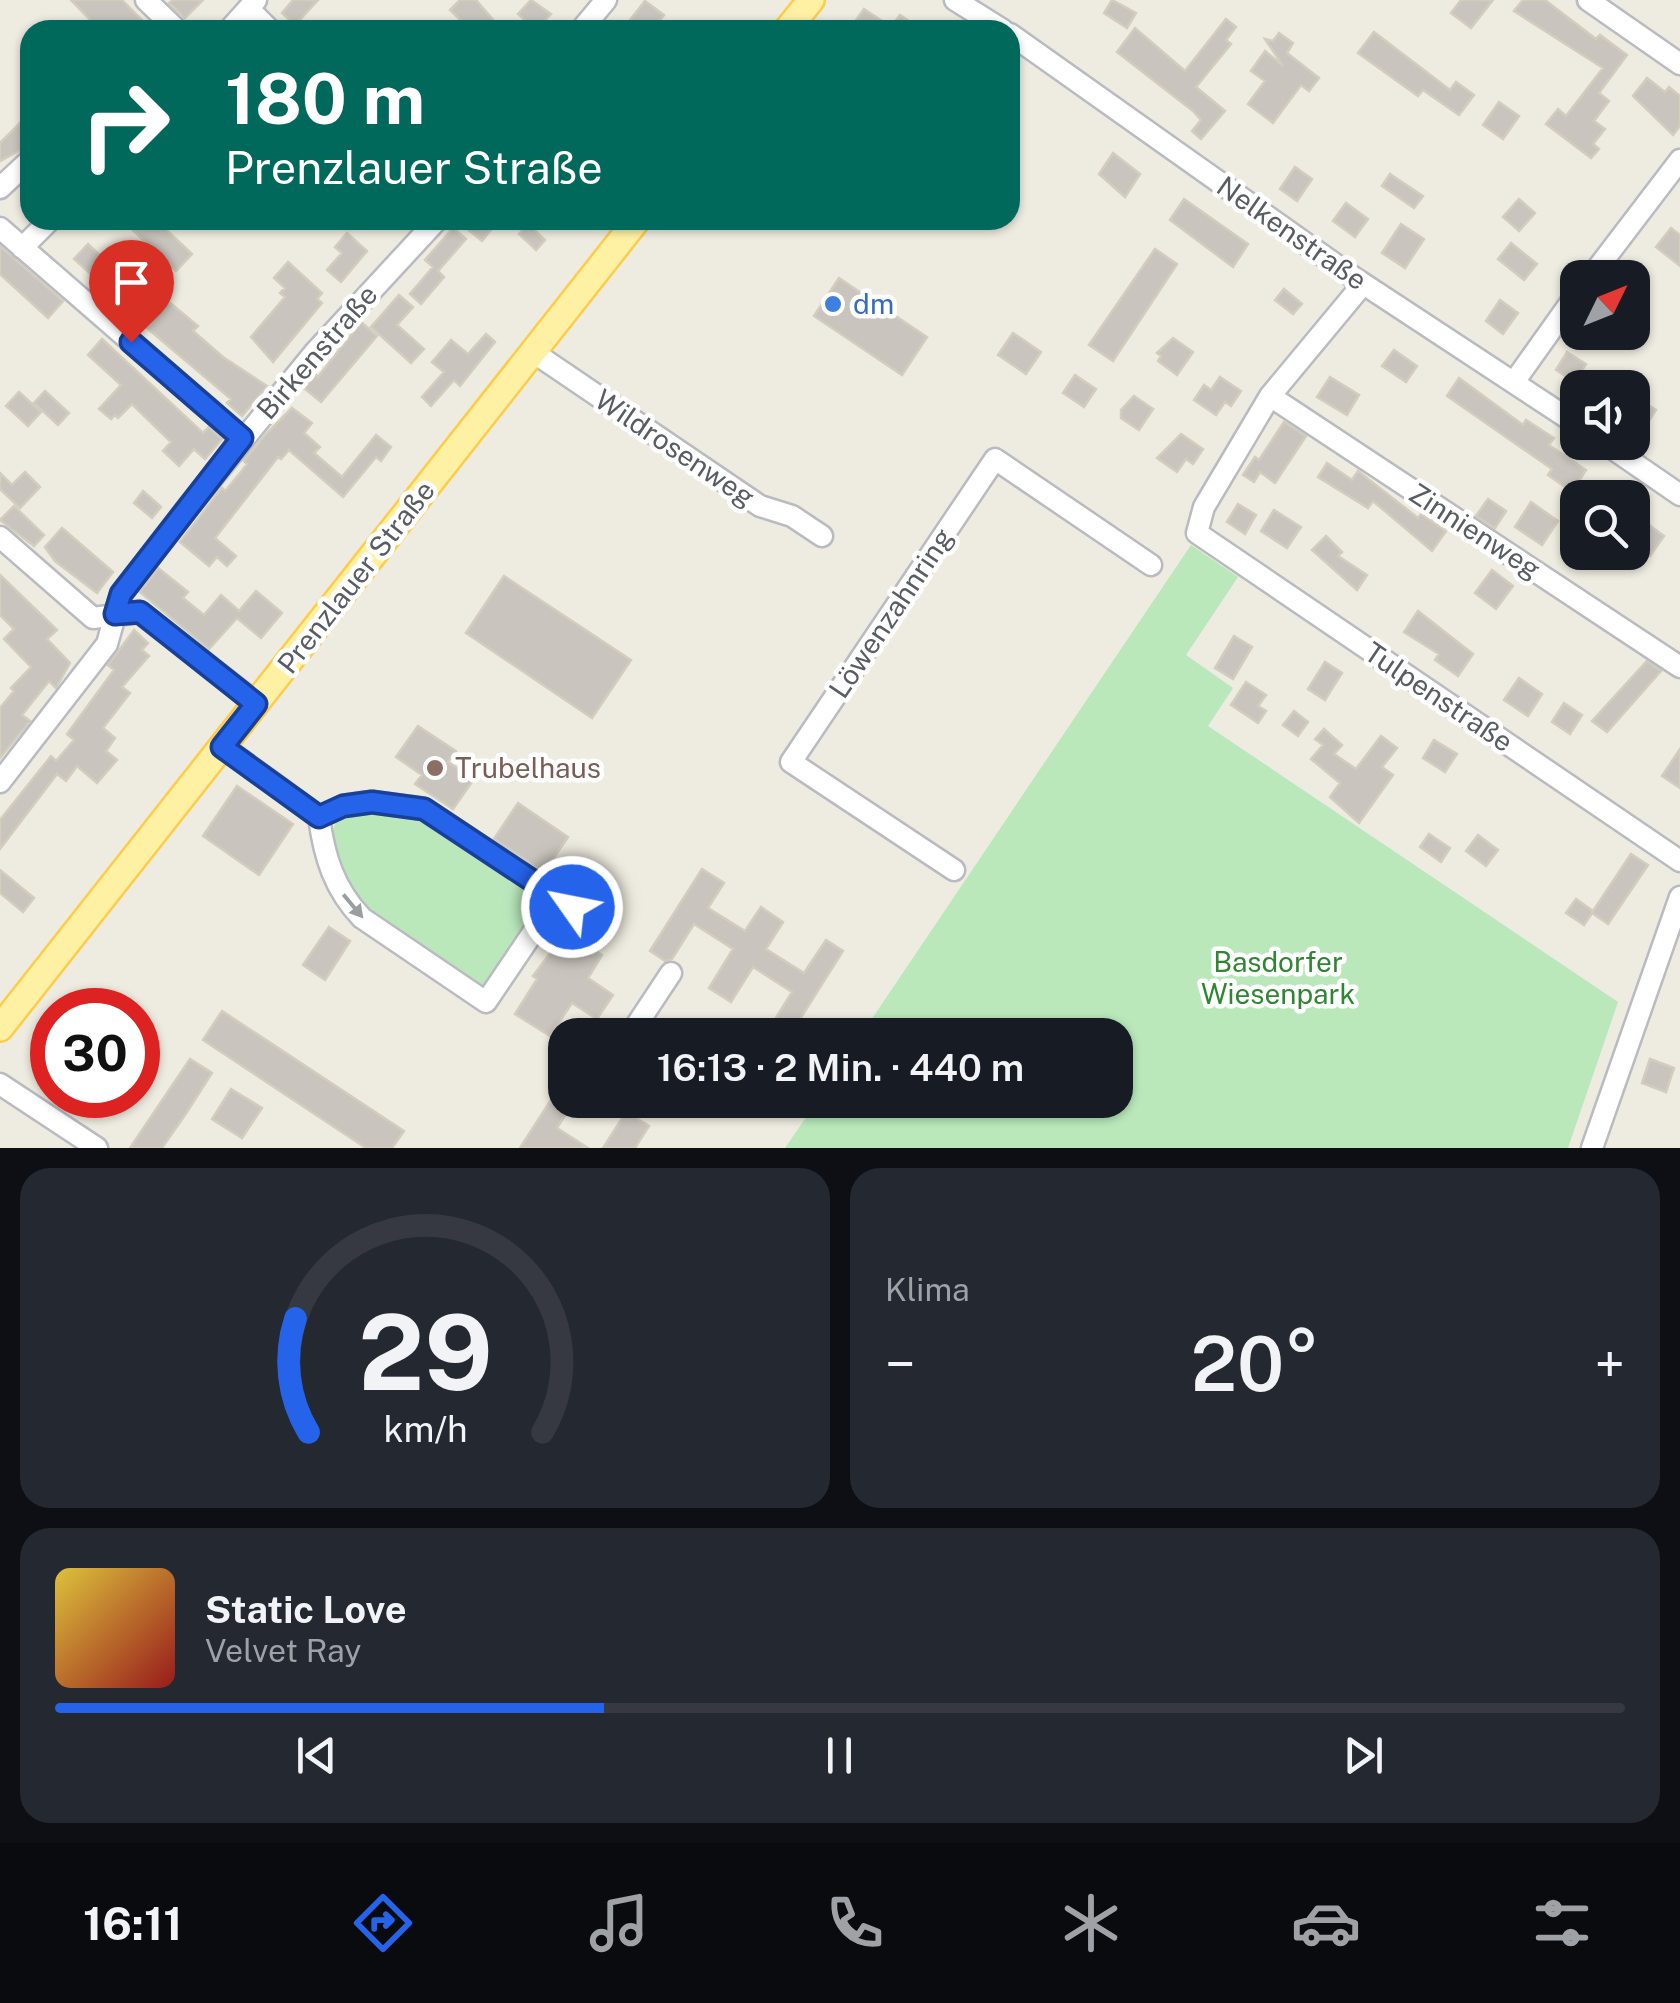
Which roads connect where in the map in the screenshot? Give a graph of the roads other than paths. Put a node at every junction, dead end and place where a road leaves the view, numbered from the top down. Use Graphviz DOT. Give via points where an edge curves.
graph roads {
  1 [pos="146,0"];
  2 [pos="606,0"];
  3 [pos="811,0"];
  4 [pos="955,0"];
  5 [pos="1588,0"];
  6 [pos="162,20"];
  7 [pos="589,20"];
  8 [pos="795,20"];
  9 [pos="987,20"];
  10 [pos="1020,41"];
  11 [pos="1676,55"];
  12 [pos="1680,160"];
  13 [pos="20,169"];
  14 [pos="0,188"];
  15 [pos="0,228"];
  16 [pos="40,230"];
  17 [pos="427,230"];
  18 [pos="629,230"];
  19 [pos="22,248"];
  20 [pos="1604,260"];
  21 [pos="1364,284"];
  22 [pos="1560,317"];
  23 [pos="532,352"];
  24 [pos="1514,382"];
  25 [pos="1270,396"];
  26 [pos="1560,413"];
  27 [pos="242,438"];
  28 [pos="1629,460"];
  29 [pos="1680,495"];
  30 [pos="822,536"];
  31 [pos="0,538"];
  32 [pos="1151,565"];
  33 [pos="115,614"];
  34 [pos="1680,667"];
  35 [pos="256,704"];
  36 [pos="222,747"];
  37 [pos="0,782"];
  38 [pos="319,817"];
  39 [pos="1680,861"];
  40 [pos="954,870"];
  41 [pos="1680,896"];
  42 [pos="671,973"];
  43 [pos="641,1018"];
  44 [pos="0,1028"];
  45 [pos="0,1084"];
  46 [pos="97,1148"];
  47 [pos="1592,1148"];
  1 -- 6 [label="street"];
  2 -- 7 [label="street"];
  3 -- 8 [label="main road"];
  4 -- 9 [label="street"];
  5 -- 11 [label="street"];
  10 -- 21 [label="street, Nelkenstraße"];
  12 -- 20 [label="street"];
  13 -- 14 [label="street"];
  15 -- 19 [label="street"];
  16 -- 19 [label="street"];
  17 -- 27 [label="street, Birkenstraße"];
  18 -- 23 [label="main road, Prenzlauer Straße"];
  19 -- 27 [label="street"];
  21 -- 24 [label="street, Nelkenstraße"];
  21 -- 25 [label="street"];
  22 -- 24 [label="street"];
  23 -- 30 [label="street, Wildrosenweg" via="760,506"];
  23 -- 35 [label="main road, Prenzlauer Straße"];
  24 -- 26 [label="street, Nelkenstraße"];
  25 -- 34 [label="street, Zinnienweg"];
  25 -- 39 [label="street, Tulpenstraße" via="1204,507 1197,533"];
  27 -- 33 [label="street, Birkenstraße" via="121,594"];
  28 -- 29 [label="street"];
  31 -- 33 [label="street" via="93,618"];
  32 -- 40 [label="street, Löwenzahnring" via="995,459 791,762"];
  33 -- 35 [label="street" via="140,612"];
  33 -- 37 [label="street, Birkenstraße" via="107,644"];
  35 -- 36 [label="main road, Prenzlauer Straße"];
  36 -- 38 [label="street"];
  36 -- 44 [label="main road, Prenzlauer Straße"];
  38 -- 38 [label="street, one-way" via="324,858 346,902 486,1002 564,902 424,809 372,802"];
  41 -- 47 [label="street"];
  42 -- 43 [label="street"];
  45 -- 46 [label="street"];
}
